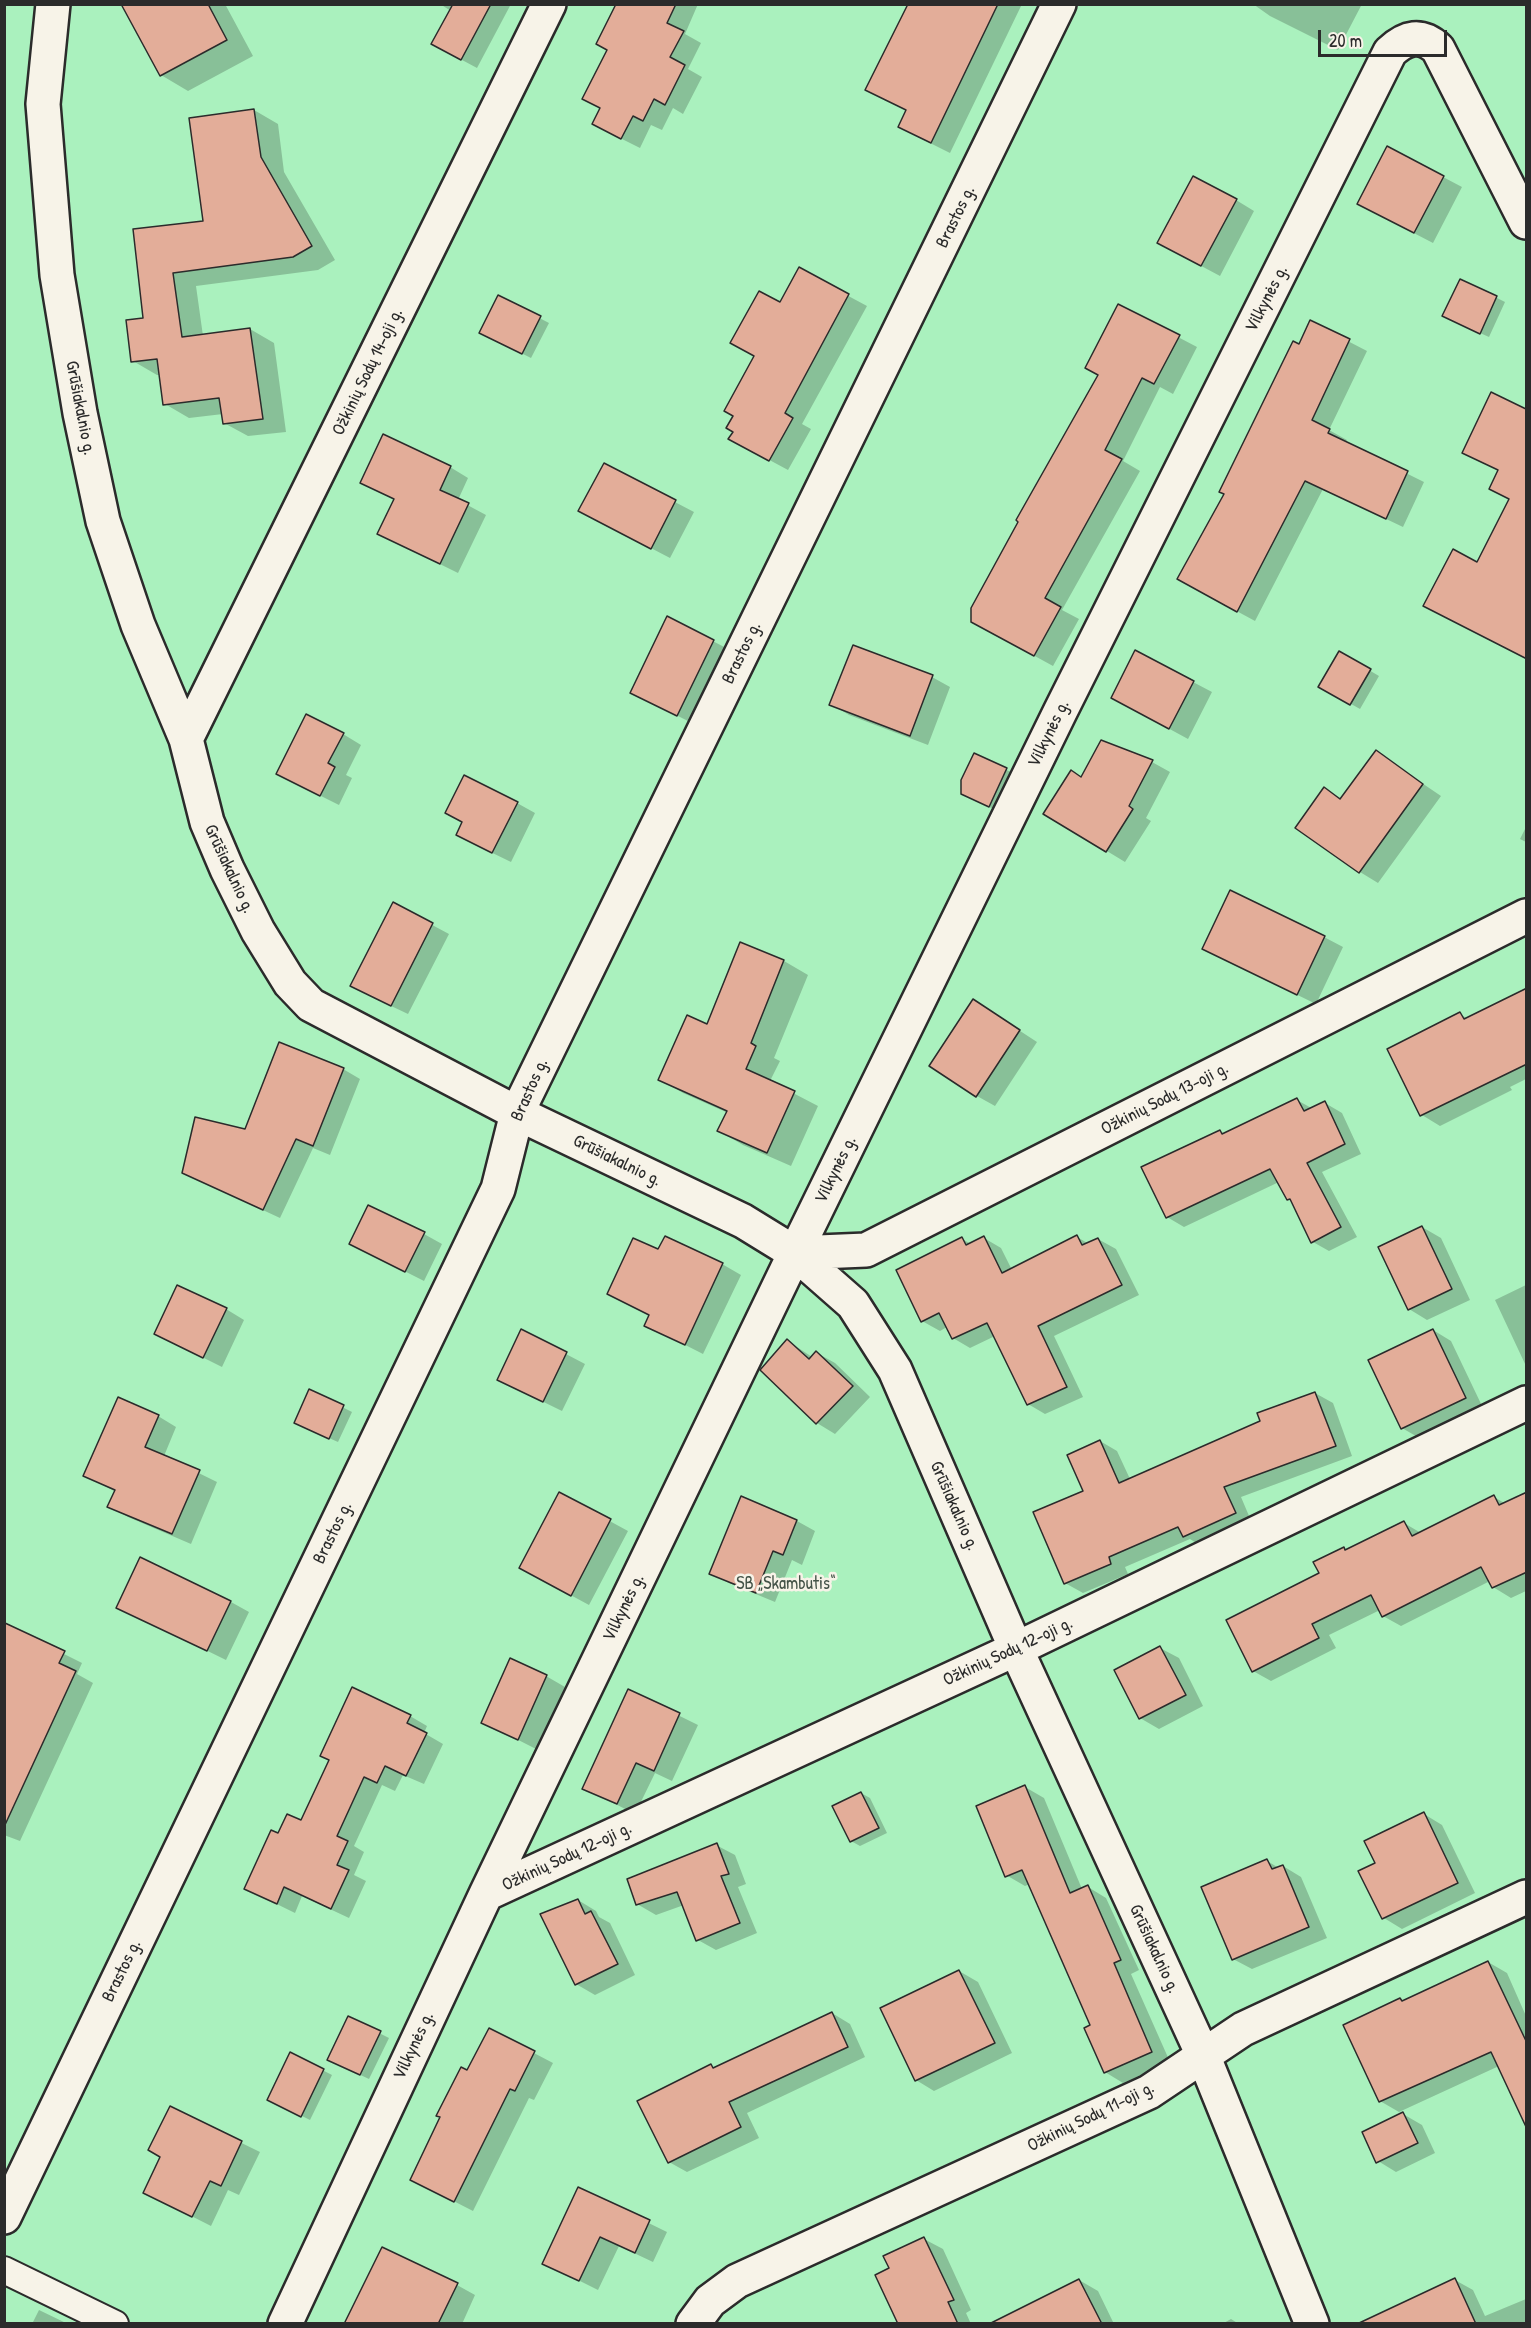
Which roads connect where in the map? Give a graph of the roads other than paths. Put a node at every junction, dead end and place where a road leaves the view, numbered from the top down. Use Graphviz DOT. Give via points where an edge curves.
graph roads {
  1 [pos="53,4"];
  2 [pos="549,4"];
  3 [pos="1059,4"];
  4 [pos="1527,222"];
  5 [pos="186,739"];
  6 [pos="1527,916"];
  7 [pos="517,1113"];
  8 [pos="795,1253"];
  9 [pos="1527,1403"];
  10 [pos="1016,1648"];
  11 [pos="486,1894"];
  12 [pos="1527,1897"];
  13 [pos="1203,2055"];
  14 [pos="4,2217"];
  15 [pos="4,2270"];
  16 [pos="115,2324"];
  17 [pos="285,2324"];
  18 [pos="693,2324"];
  19 [pos="1312,2324"];
  1 -- 5 [label="street, Grūšiakalnio g." via="43,104 57,275 80,413 103,521 138,625"];
  2 -- 5 [label="street, Ožkinių Sodų 14-oji g."];
  3 -- 7 [label="street, Brastos g."];
  4 -- 8 [label="street, Vilkynės g." via="1438,49 1429,41 1415,38 1401,42 1390,52"];
  5 -- 7 [label="street, Grūšiakalnio g." via="211,832 227,870 290,983 311,1005"];
  6 -- 8 [label="street, Ožkinių Sodų 13-oji g." via="866,1250"];
  7 -- 8 [label="street, Grūšiakalnio g." via="743,1221"];
  7 -- 14 [label="street, Brastos g." via="498,1189"];
  8 -- 10 [label="street, Grūšiakalnio g." via="853,1304 895,1370"];
  8 -- 11 [label="street, Vilkynės g."];
  9 -- 10 [label="street, Ožkinių Sodų 12-oji g."];
  10 -- 11 [label="street, Ožkinių Sodų 12-oji g."];
  10 -- 13 [label="street, Grūšiakalnio g."];
  11 -- 17 [label="street, Vilkynės g."];
  12 -- 13 [label="street, Ožkinių Sodų 11-oji g." via="1243,2030"];
  13 -- 18 [label="street, Ožkinių Sodų 11-oji g." via="1149,2092 737,2281 710,2301"];
  13 -- 19 [label="street, Grūšiakalnio g."];
  15 -- 16 [label="lane"];
}
